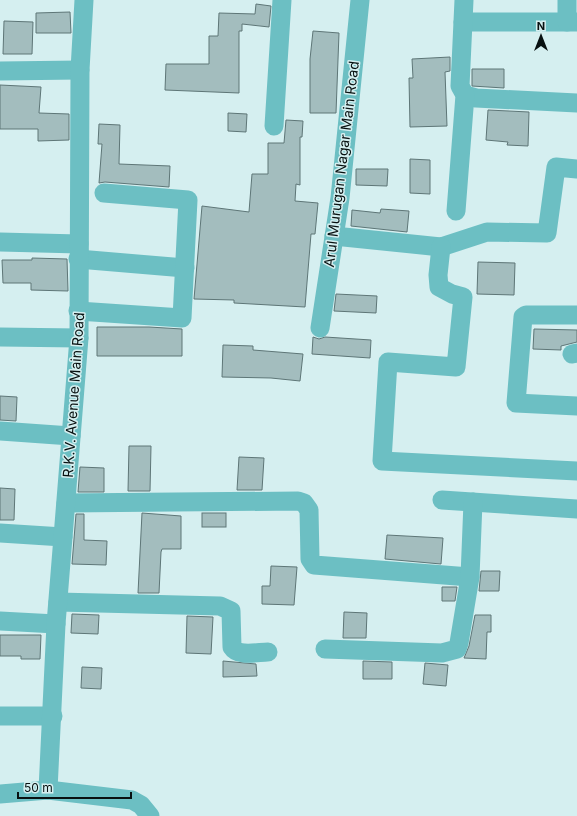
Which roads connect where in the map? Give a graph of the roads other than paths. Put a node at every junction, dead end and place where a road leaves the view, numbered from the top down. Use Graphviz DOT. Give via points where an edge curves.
graph roads {
  1 [pos="84,0"];
  2 [pos="282,0"];
  3 [pos="360,0"];
  4 [pos="464,0"];
  5 [pos="568,0"];
  6 [pos="463,22"];
  7 [pos="572,22"];
  8 [pos="0,70"];
  9 [pos="80,70"];
  10 [pos="465,95"];
  11 [pos="577,104"];
  12 [pos="274,126"];
  13 [pos="577,169"];
  14 [pos="104,193"];
  15 [pos="456,211"];
  16 [pos="334,236"];
  17 [pos="0,242"];
  18 [pos="441,248"];
  19 [pos="78,252"];
  20 [pos="185,268"];
  21 [pos="78,311"];
  22 [pos="577,315"];
  23 [pos="320,328"];
  24 [pos="0,337"];
  25 [pos="79,338"];
  26 [pos="577,406"];
  27 [pos="0,431"];
  28 [pos="71,436"];
  29 [pos="577,471"];
  30 [pos="442,500"];
  31 [pos="473,502"];
  32 [pos="66,503"];
  33 [pos="577,509"];
  34 [pos="0,533"];
  35 [pos="63,537"];
  36 [pos="470,576"];
  37 [pos="58,602"];
  38 [pos="0,620"];
  39 [pos="56,624"];
  40 [pos="324,649"];
  41 [pos="268,652"];
  42 [pos="0,716"];
  43 [pos="53,716"];
  44 [pos="48,790"];
  45 [pos="0,794"];
  46 [pos="150,816"];
  1 -- 9 [label="street, R.K.V. Avenue Main Road"];
  2 -- 12 [label="street"];
  3 -- 16 [label="street, Arul Murugan Nagar Main Road"];
  4 -- 6 [label="street"];
  5 -- 7 [label="street"];
  6 -- 7 [label="street"];
  6 -- 10 [label="street" via="460,86"];
  8 -- 9 [label="street"];
  9 -- 19 [label="street, R.K.V. Avenue Main Road"];
  10 -- 11 [label="street" via="476,98"];
  10 -- 15 [label="street"];
  13 -- 18 [label="street" via="556,167 547,233 487,232"];
  14 -- 20 [label="street" via="188,200"];
  16 -- 18 [label="street"];
  16 -- 23 [label="street, Arul Murugan Nagar Main Road"];
  17 -- 19 [label="street"];
  18 -- 29 [label="street" via="439,287 463,297 456,367 388,362 382,461"];
  19 -- 20 [label="street"];
  19 -- 21 [label="street, R.K.V. Avenue Main Road"];
  20 -- 21 [label="street" via="182,318"];
  21 -- 25 [label="street, R.K.V. Avenue Main Road"];
  22 -- 26 [label="street" via="526,314 523,317 516,403"];
  24 -- 25 [label="street"];
  25 -- 28 [label="street, R.K.V. Avenue Main Road"];
  27 -- 28 [label="street"];
  28 -- 32 [label="street, R.K.V. Avenue Main Road"];
  30 -- 31 [label="street"];
  31 -- 33 [label="street"];
  31 -- 36 [label="street"];
  32 -- 35 [label="street, R.K.V. Avenue Main Road"];
  32 -- 36 [label="street" via="304,503 309,510 310,559 314,564"];
  34 -- 35 [label="street"];
  35 -- 37 [label="street, R.K.V. Avenue Main Road"];
  36 -- 40 [label="street" via="460,643 452,652"];
  37 -- 39 [label="street, R.K.V. Avenue Main Road"];
  37 -- 41 [label="street" via="220,606 231,611 234,650"];
  38 -- 39 [label="street"];
  39 -- 43 [label="street, R.K.V. Avenue Main Road"];
  42 -- 43 [label="street"];
  43 -- 44 [label="street, R.K.V. Avenue Main Road"];
  44 -- 45 [label="street"];
  44 -- 46 [label="street" via="132,800 141,805"];
}
